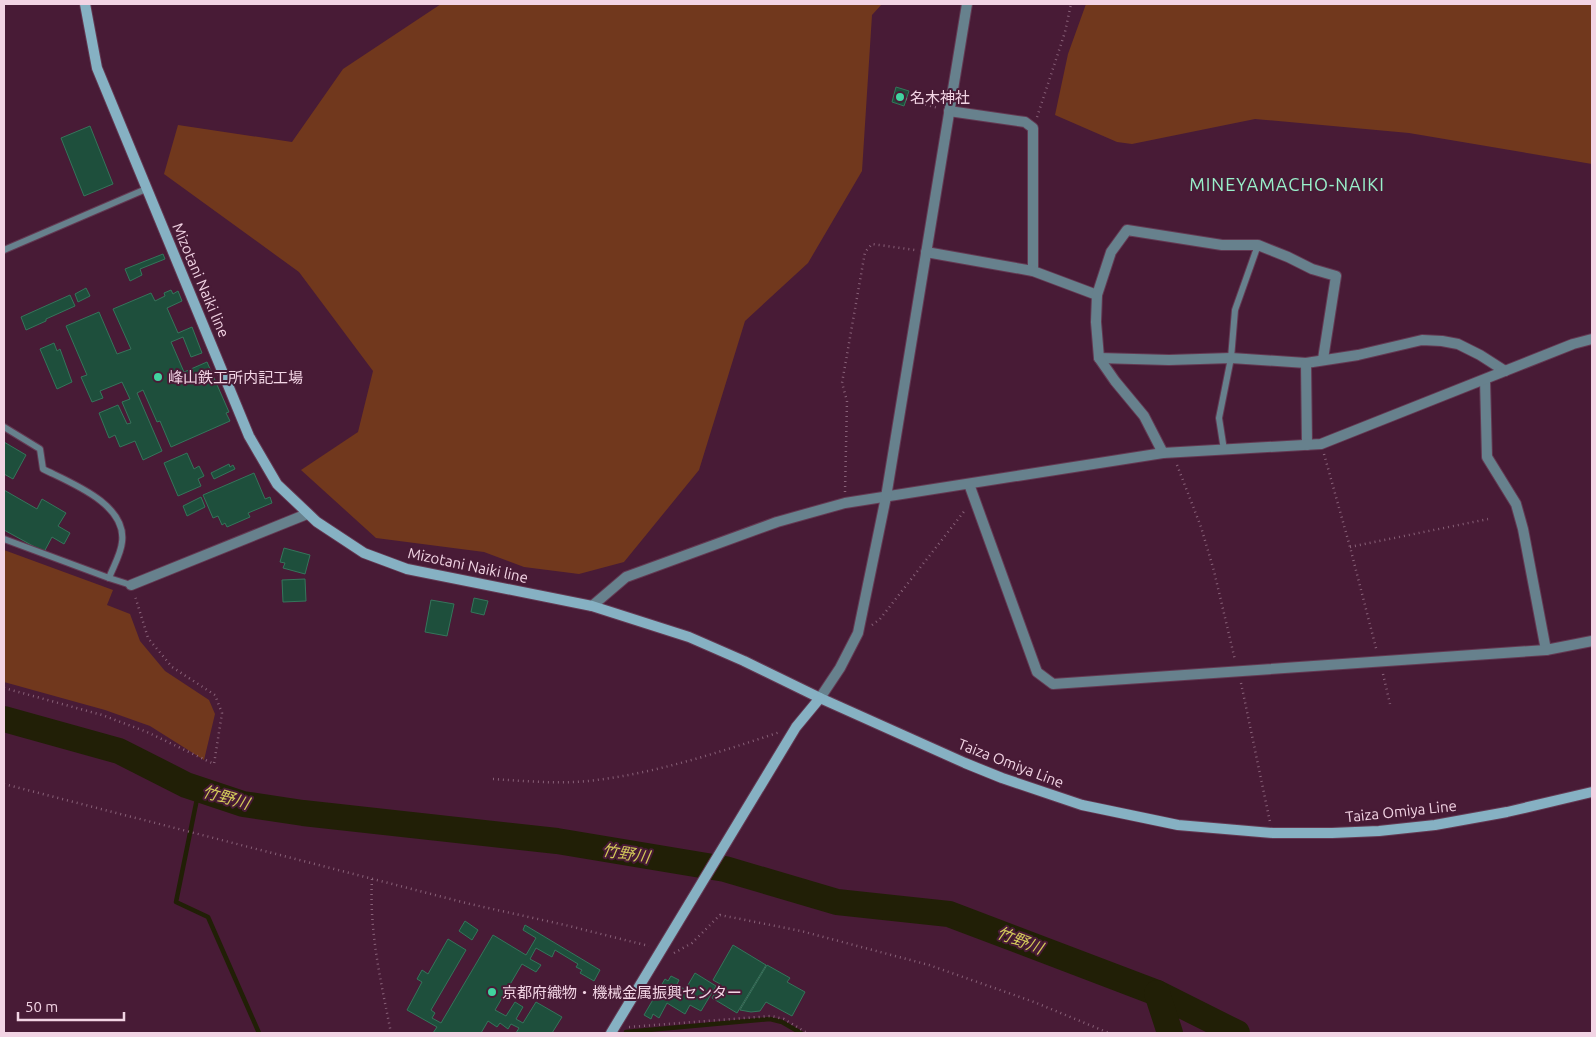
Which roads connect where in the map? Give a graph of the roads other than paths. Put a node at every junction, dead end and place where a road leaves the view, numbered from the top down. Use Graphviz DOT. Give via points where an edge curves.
graph roads {
  1 [pos="85,4"];
  2 [pos="967,4"];
  3 [pos="950,110"];
  4 [pos="146,189"];
  5 [pos="1258,245"];
  6 [pos="4,250"];
  7 [pos="926,252"];
  8 [pos="1033,271"];
  9 [pos="1097,295"];
  10 [pos="1592,339"];
  11 [pos="1099,358"];
  12 [pos="1231,358"];
  13 [pos="1323,359"];
  14 [pos="1306,362"];
  15 [pos="1505,371"];
  16 [pos="1486,380"];
  17 [pos="4,427"];
  18 [pos="1307,445"];
  19 [pos="1224,450"];
  20 [pos="1167,453"];
  21 [pos="969,484"];
  22 [pos="886,497"];
  23 [pos="307,514"];
  24 [pos="4,539"];
  25 [pos="108,578"];
  26 [pos="131,586"];
  27 [pos="592,606"];
  28 [pos="1592,641"];
  29 [pos="1546,650"];
  30 [pos="820,698"];
  31 [pos="1592,792"];
  32 [pos="612,1031"];
  1 -- 4 [label="main road, Mizotani Naiki line" via="97,68"];
  2 -- 3 [label="street"];
  3 -- 7 [label="street"];
  3 -- 8 [label="street" via="1024,122 1033,128"];
  4 -- 6 [label="lane"];
  4 -- 23 [label="main road, Mizotani Naiki line" via="249,436 276,484"];
  5 -- 9 [label="street" via="1222,246 1127,230 1111,252"];
  5 -- 12 [label="lane" via="1235,310"];
  5 -- 13 [label="street" via="1336,276"];
  7 -- 8 [label="street"];
  7 -- 22 [label="street"];
  8 -- 9 [label="street"];
  9 -- 11 [label="street"];
  10 -- 15 [label="street"];
  11 -- 12 [label="street"];
  11 -- 20 [label="street" via="1144,416"];
  12 -- 14 [label="street"];
  12 -- 19 [label="lane" via="1219,418"];
  13 -- 14 [label="street"];
  13 -- 15 [label="street" via="1422,340 1442,341 1458,344"];
  14 -- 18 [label="street"];
  15 -- 16 [label="street"];
  16 -- 18 [label="street" via="1321,444"];
  16 -- 29 [label="street" via="1487,457 1516,504"];
  17 -- 25 [label="lane" via="40,449 42,469 102,501 114,513 121,525 122,543"];
  18 -- 19 [label="street"];
  19 -- 20 [label="street"];
  20 -- 21 [label="street"];
  21 -- 22 [label="street"];
  21 -- 29 [label="street" via="1037,672 1052,684"];
  22 -- 27 [label="street" via="845,503 777,522 626,577"];
  22 -- 30 [label="street" via="858,634"];
  23 -- 26 [label="street"];
  23 -- 27 [label="main road, Mizotani Naiki line" via="364,553 407,569"];
  24 -- 25 [label="lane"];
  25 -- 26 [label="lane"];
  27 -- 30 [label="main road, Mizotani Naiki line" via="689,637"];
  28 -- 29 [label="street"];
  30 -- 31 [label="main road, Taiza Omiya Line" via="987,772 1082,805 1178,825 1273,833 1379,831 1436,825"];
  30 -- 32 [label="main road" via="796,727"];
}
